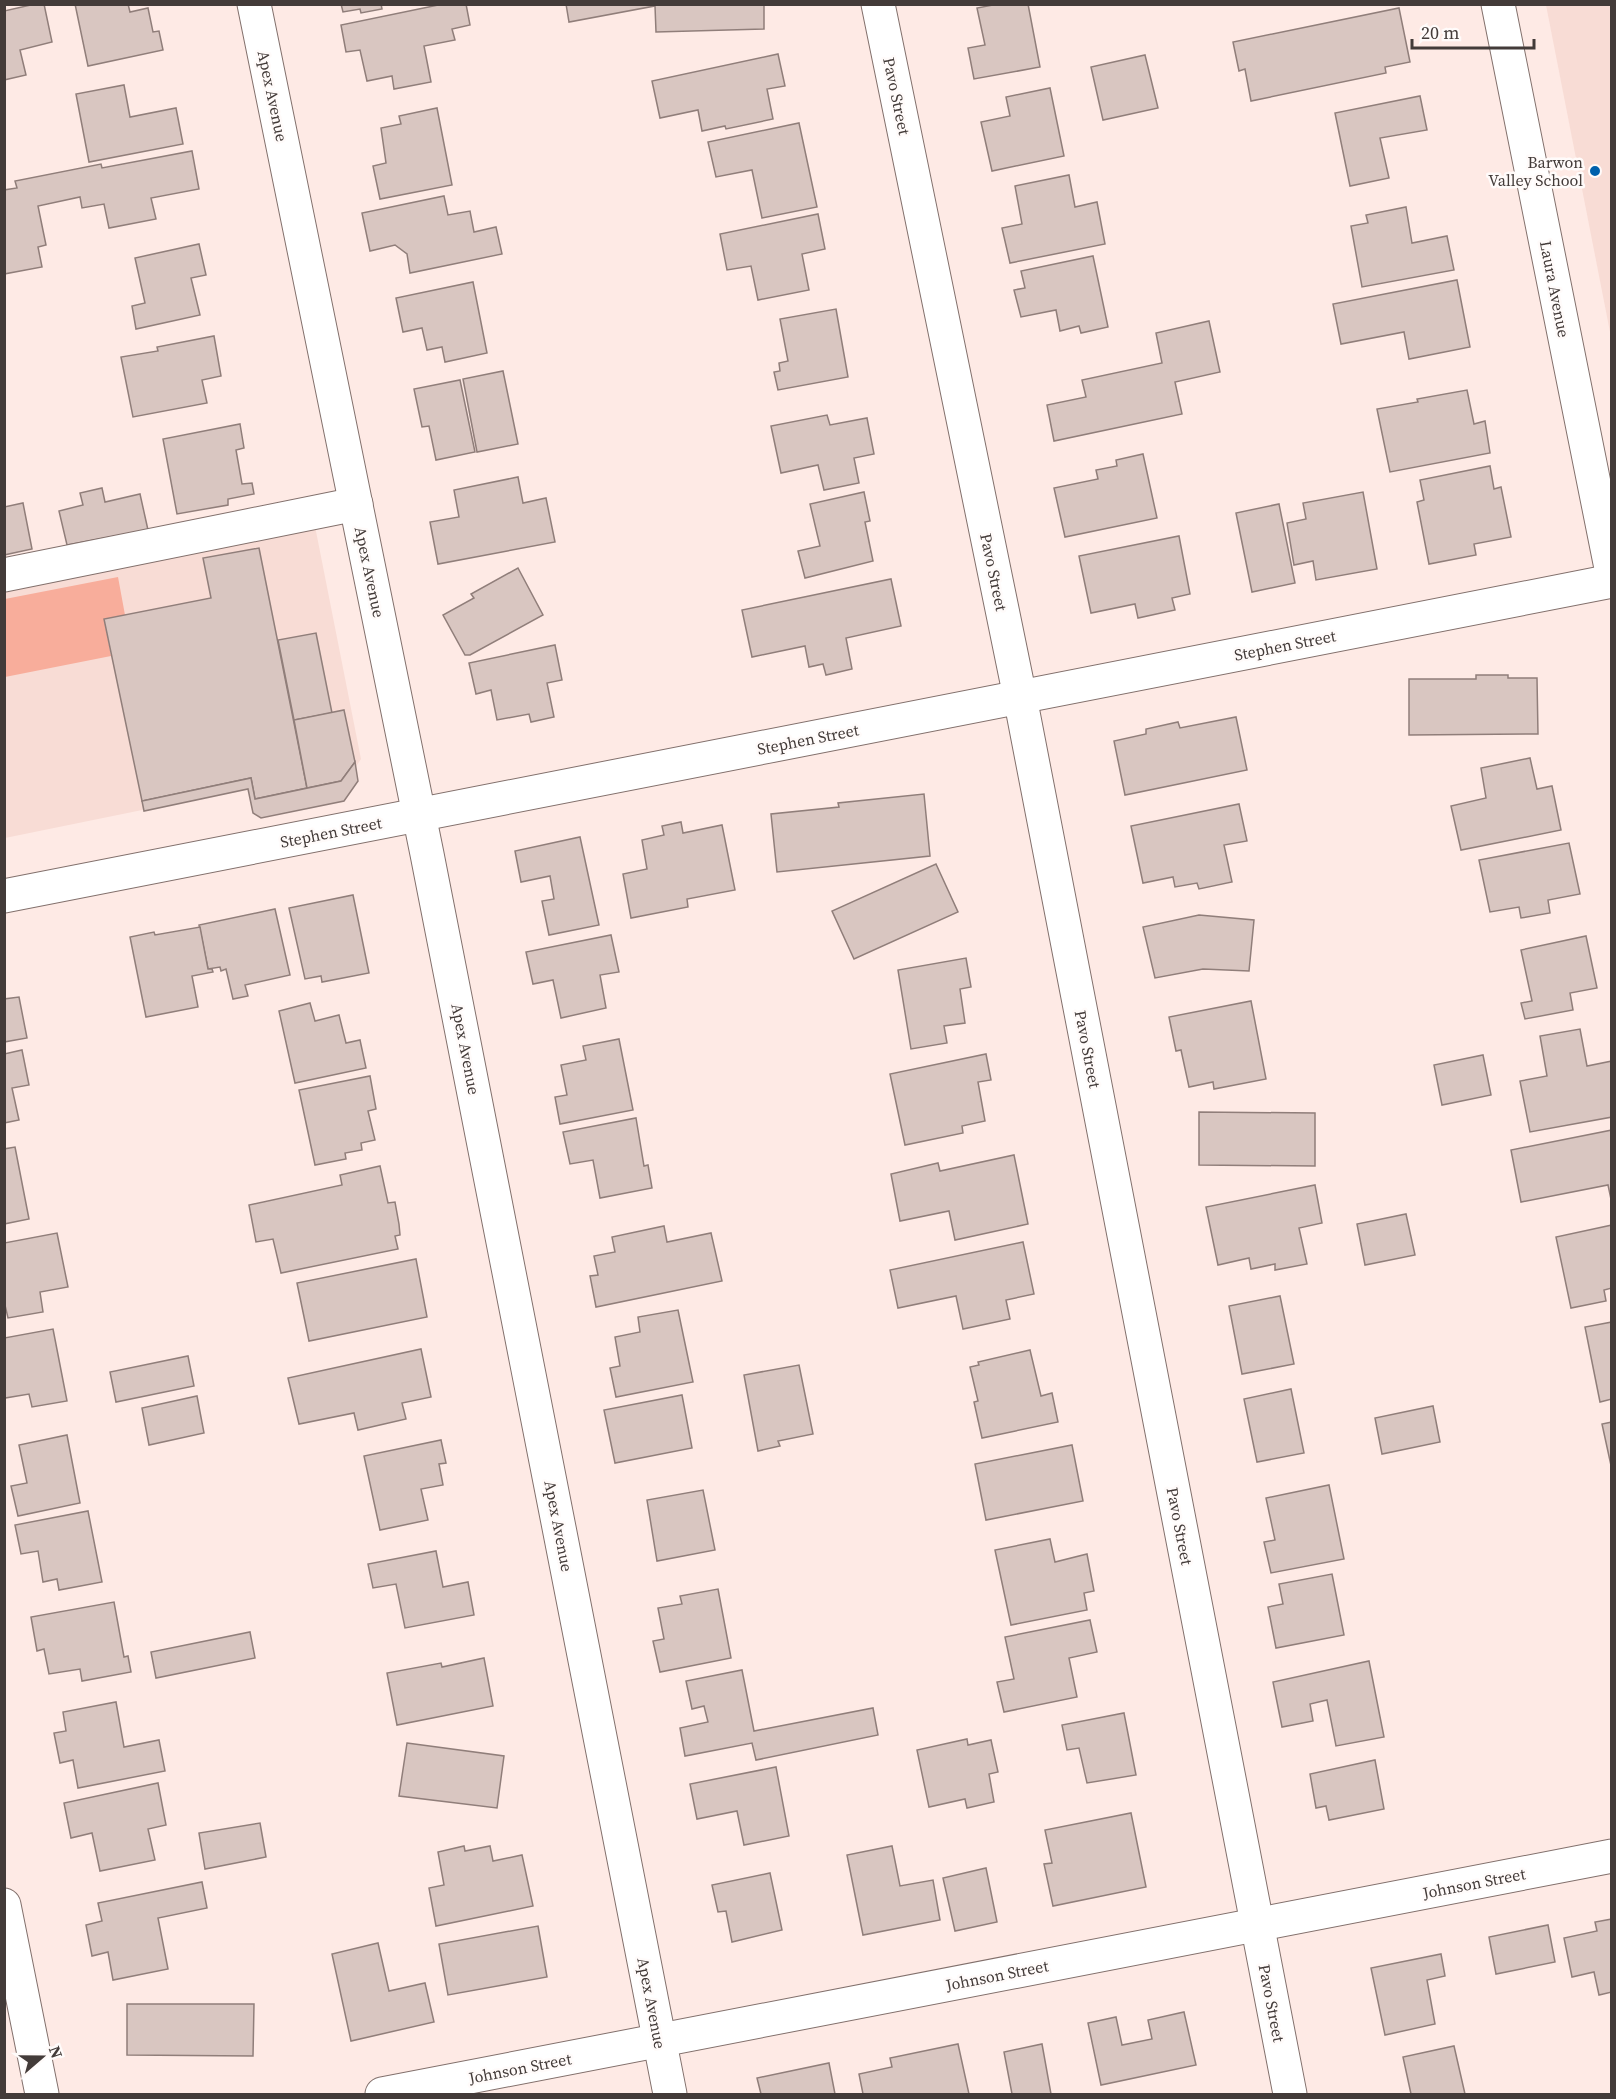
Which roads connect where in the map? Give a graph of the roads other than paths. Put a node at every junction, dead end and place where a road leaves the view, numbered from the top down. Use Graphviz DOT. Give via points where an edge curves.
graph roads {
  1 [pos="254,4"];
  2 [pos="878,4"];
  3 [pos="1498,4"];
  4 [pos="356,504"];
  5 [pos="1611,573"];
  6 [pos="4,575"];
  7 [pos="1611,580"];
  8 [pos="1020,697"];
  9 [pos="420,815"];
  10 [pos="4,896"];
  11 [pos="1611,1856"];
  12 [pos="4,1905"];
  13 [pos="1257,1925"];
  14 [pos="659,2041"];
  15 [pos="42,2094"];
  16 [pos="382,2094"];
  17 [pos="670,2094"];
  18 [pos="1290,2094"];
  1 -- 4 [label="street, Apex Avenue"];
  2 -- 8 [label="street, Pavo Street"];
  3 -- 5 [label="street, Laura Avenue"];
  4 -- 6 [label="street"];
  4 -- 9 [label="street, Apex Avenue"];
  7 -- 8 [label="street, Stephen Street"];
  8 -- 9 [label="street, Stephen Street"];
  8 -- 13 [label="street, Pavo Street"];
  9 -- 10 [label="street, Stephen Street"];
  9 -- 14 [label="street, Apex Avenue"];
  11 -- 13 [label="street, Johnson Street"];
  12 -- 15 [label="street"];
  13 -- 14 [label="street, Johnson Street"];
  13 -- 18 [label="street, Pavo Street"];
  14 -- 16 [label="street, Johnson Street"];
  14 -- 17 [label="street, Apex Avenue"];
}
